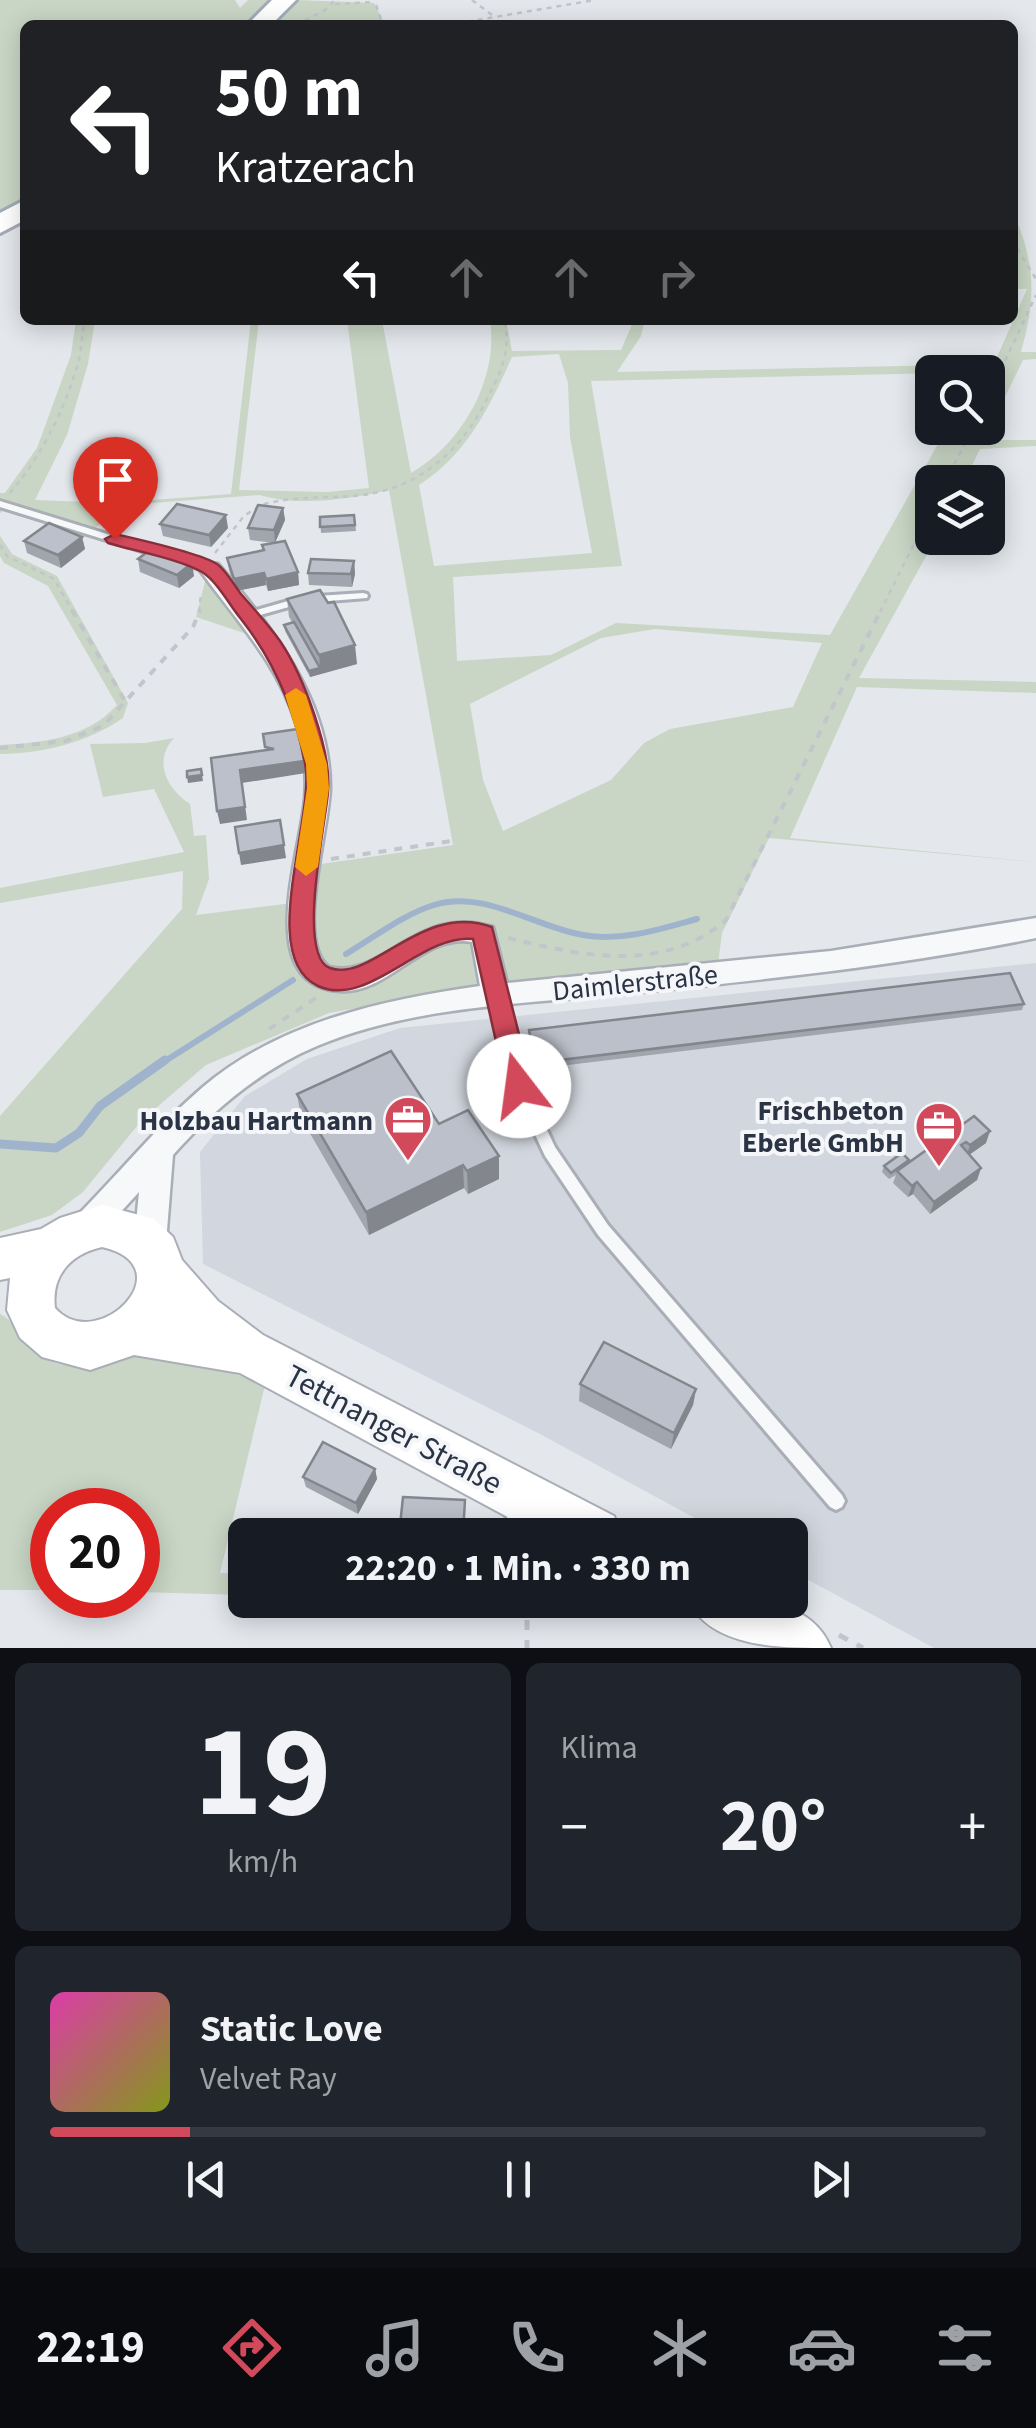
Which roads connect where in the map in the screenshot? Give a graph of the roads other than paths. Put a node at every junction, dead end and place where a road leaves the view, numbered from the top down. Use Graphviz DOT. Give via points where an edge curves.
graph roads {
  1 [pos="0,504"];
  2 [pos="210,569"];
  3 [pos="363,596"];
  4 [pos="250,616"];
  5 [pos="1036,928"];
  6 [pos="496,996"];
  7 [pos="158,1155"];
  8 [pos="68,1239"];
  9 [pos="157,1258"];
  10 [pos="0,1259"];
  11 [pos="15,1302"];
  12 [pos="130,1332"];
  13 [pos="246,1351"];
  14 [pos="836,1501"];
  15 [pos="517,1517"];
  16 [pos="747,1618"];
  17 [pos="803,1648"];
  1 -- 2 [label="lane"];
  2 -- 4 [label="street"];
  3 -- 4 [label="lane" via="302,600"];
  4 -- 6 [label="street" via="286,672 311,740 318,788 302,944 310,967 326,978 355,978 444,931 471,929 484,934"];
  5 -- 6 [label="street, Daimlerstraße" via="873,955"];
  6 -- 7 [label="street, Daimlerstraße" via="388,1013 304,1039 214,1094"];
  6 -- 14 [label="lane" via="519,1086 550,1151 602,1230"];
  7 -- 8 [label="street, Daimlerstraße"];
  7 -- 9 [label="street"];
  8 -- 9 [label="main road" via="120,1227"];
  8 -- 10 [label="main road"];
  8 -- 11 [label="main road"];
  9 -- 12 [label="main road" via="153,1308"];
  9 -- 13 [label="main road, Tettnanger Straße" via="201,1316"];
  11 -- 12 [label="main road" via="67,1344 99,1345"];
  12 -- 13 [label="main road, Tettnanger Straße"];
  13 -- 15 [label="main road, Tettnanger Straße"];
  16 -- 17 [label="main road"];
}
